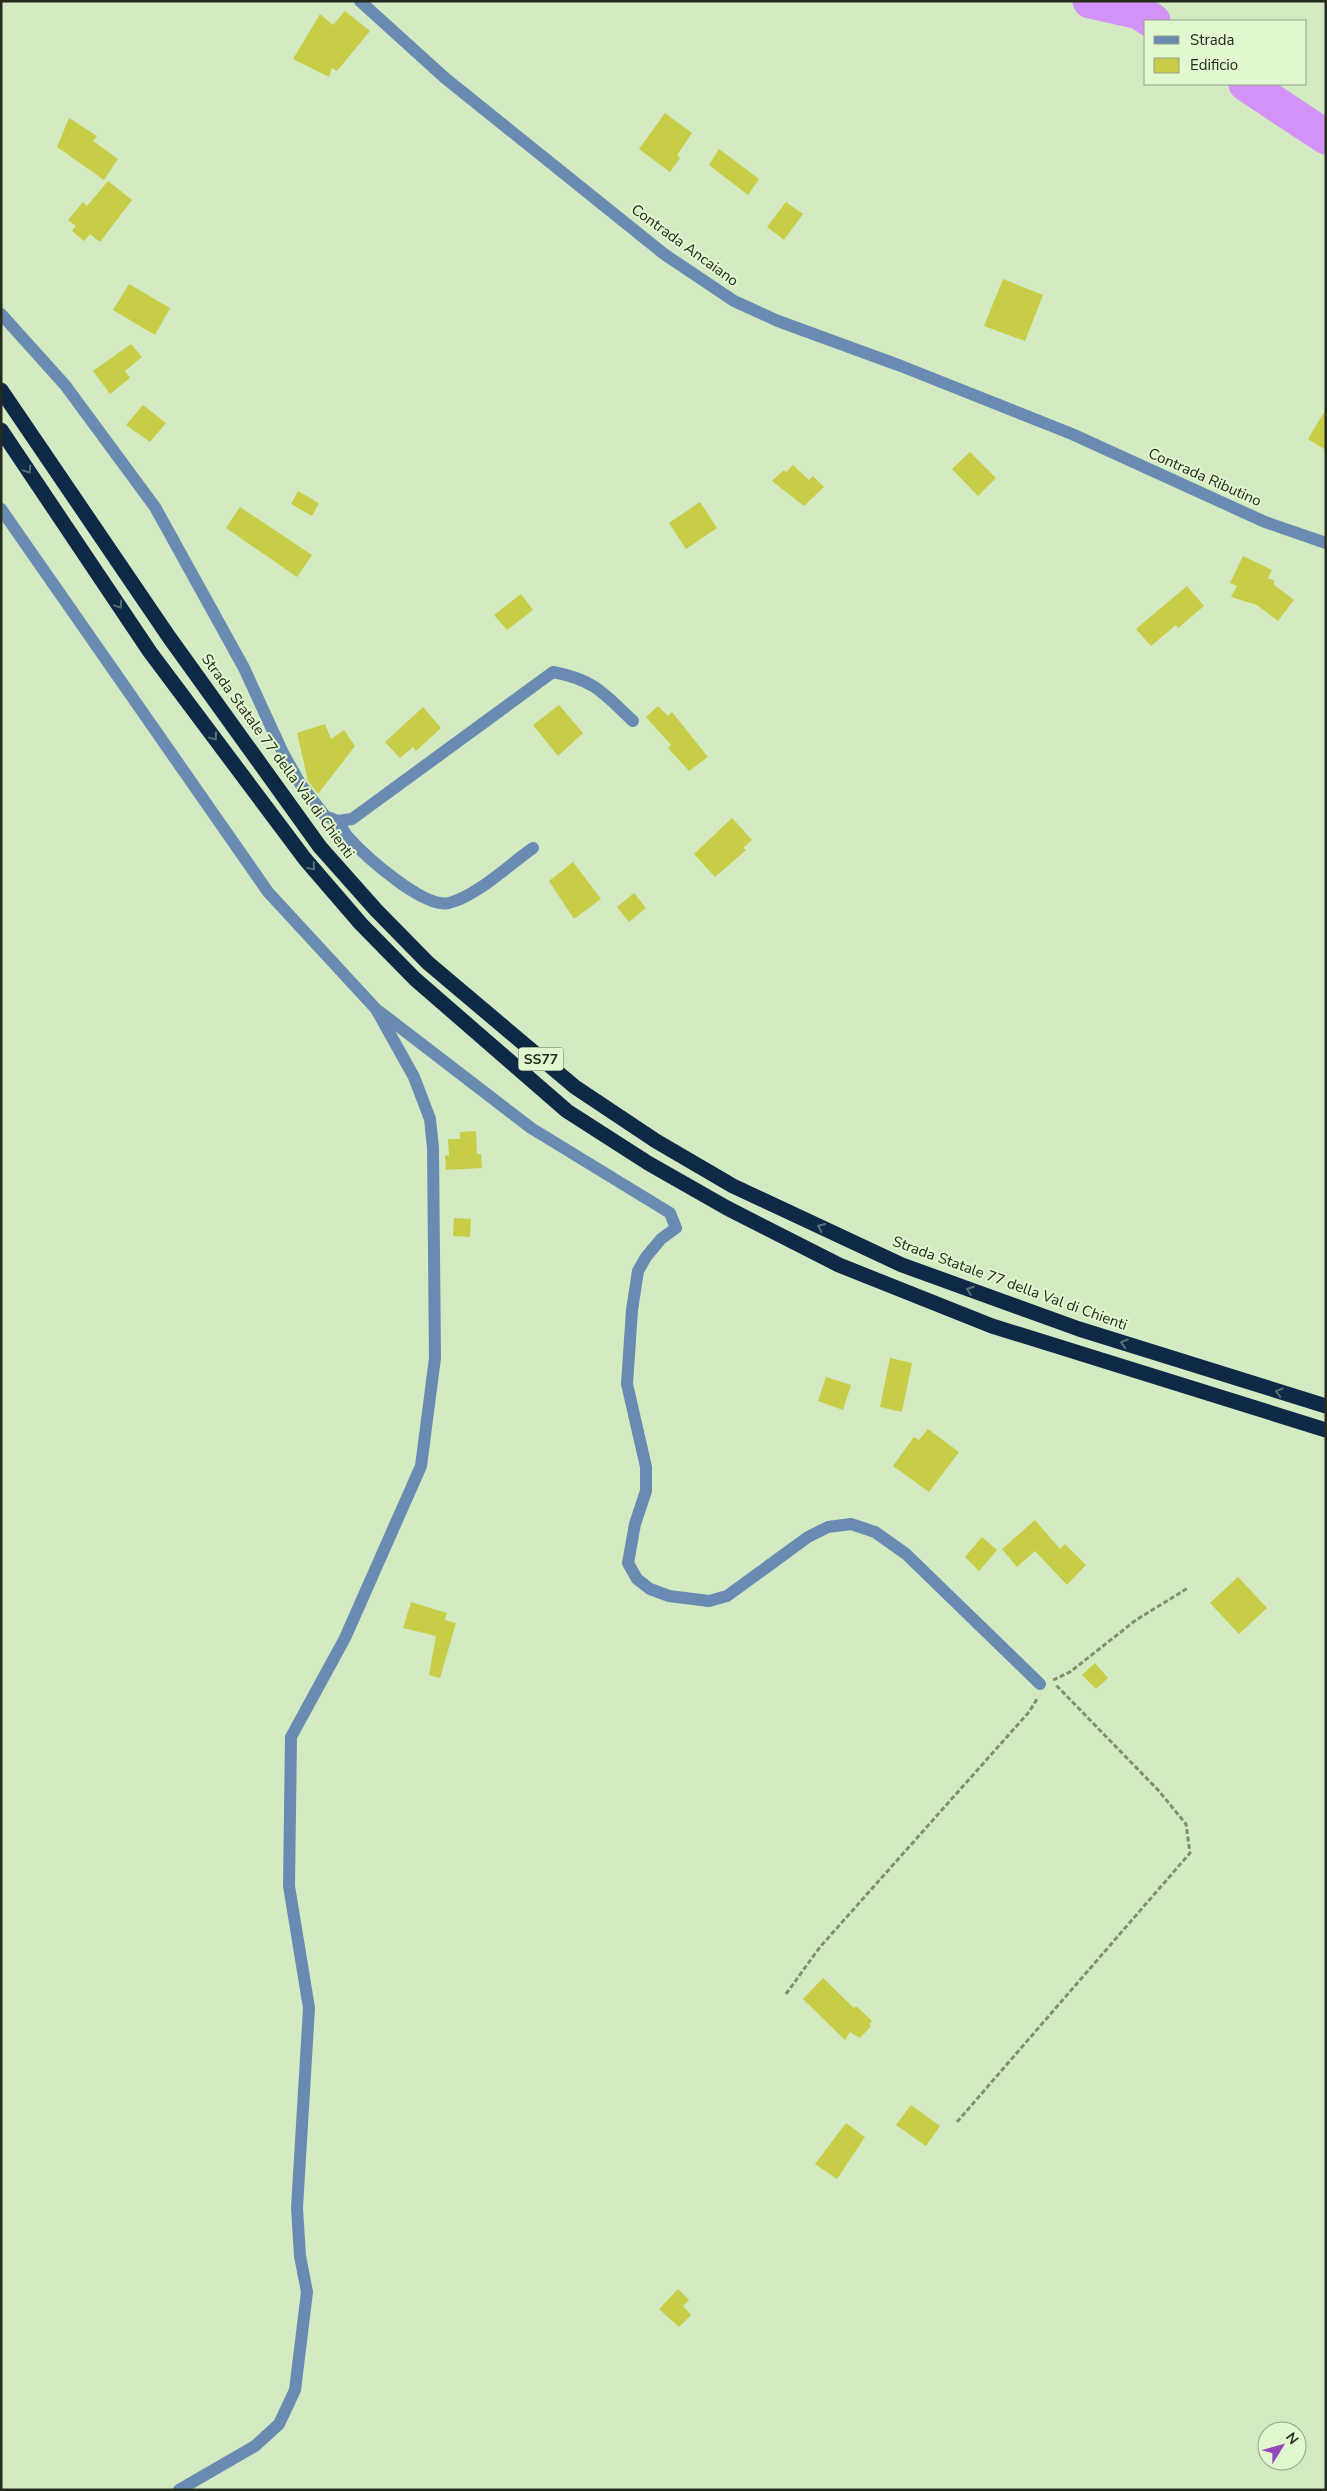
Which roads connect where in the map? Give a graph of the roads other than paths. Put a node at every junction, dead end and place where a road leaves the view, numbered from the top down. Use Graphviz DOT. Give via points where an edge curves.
graph roads {
  1 [pos="360,1"];
  2 [pos="1,314"];
  3 [pos="1,390"];
  4 [pos="1,430"];
  5 [pos="1072,434"];
  6 [pos="1,509"];
  7 [pos="1326,543"];
  8 [pos="633,721"];
  9 [pos="338,821"];
  10 [pos="533,848"];
  11 [pos="376,1009"];
  12 [pos="1326,1406"];
  13 [pos="1326,1430"];
  14 [pos="1046,1682"];
  15 [pos="178,2490"];
  1 -- 5 [label="street, Contrada Ancaiano" via="445,78 664,254 734,301 778,322 901,366"];
  2 -- 9 [label="street" via="64,385 155,507 244,668 282,753 325,816"];
  12 -- 3 [label="highway, Strada Statale 77 della Val di Chienti / SS77, one-way" via="1079,1329 902,1266 733,1186 575,1088 428,963 320,847 169,637"];
  4 -- 13 [label="highway, SS77, one-way" via="150,652 305,859 361,924 415,979 567,1111 727,1208 839,1266 992,1326"];
  5 -- 7 [label="street, Contrada Ributino" via="1265,522"];
  6 -- 11 [label="street" via="268,892"];
  8 -- 9 [label="street" via="598,688 579,677 553,672 352,819"];
  9 -- 10 [label="street" via="347,836 386,871 424,898 447,903 467,896"];
  11 -- 14 [label="street" via="531,1128 670,1213 676,1228 661,1240 638,1271 632,1310 627,1384 646,1467 646,1491 635,1524 628,1563 637,1579 650,1589 669,1596 709,1601 727,1596 808,1537 828,1527 851,1524 875,1532 906,1554"];
  11 -- 15 [label="street" via="414,1078 430,1119 432,1138 435,1358 421,1466 345,1638 291,1737 289,1886 310,2008 297,2208 300,2256 307,2292 295,2390 279,2424 255,2446"];
}
